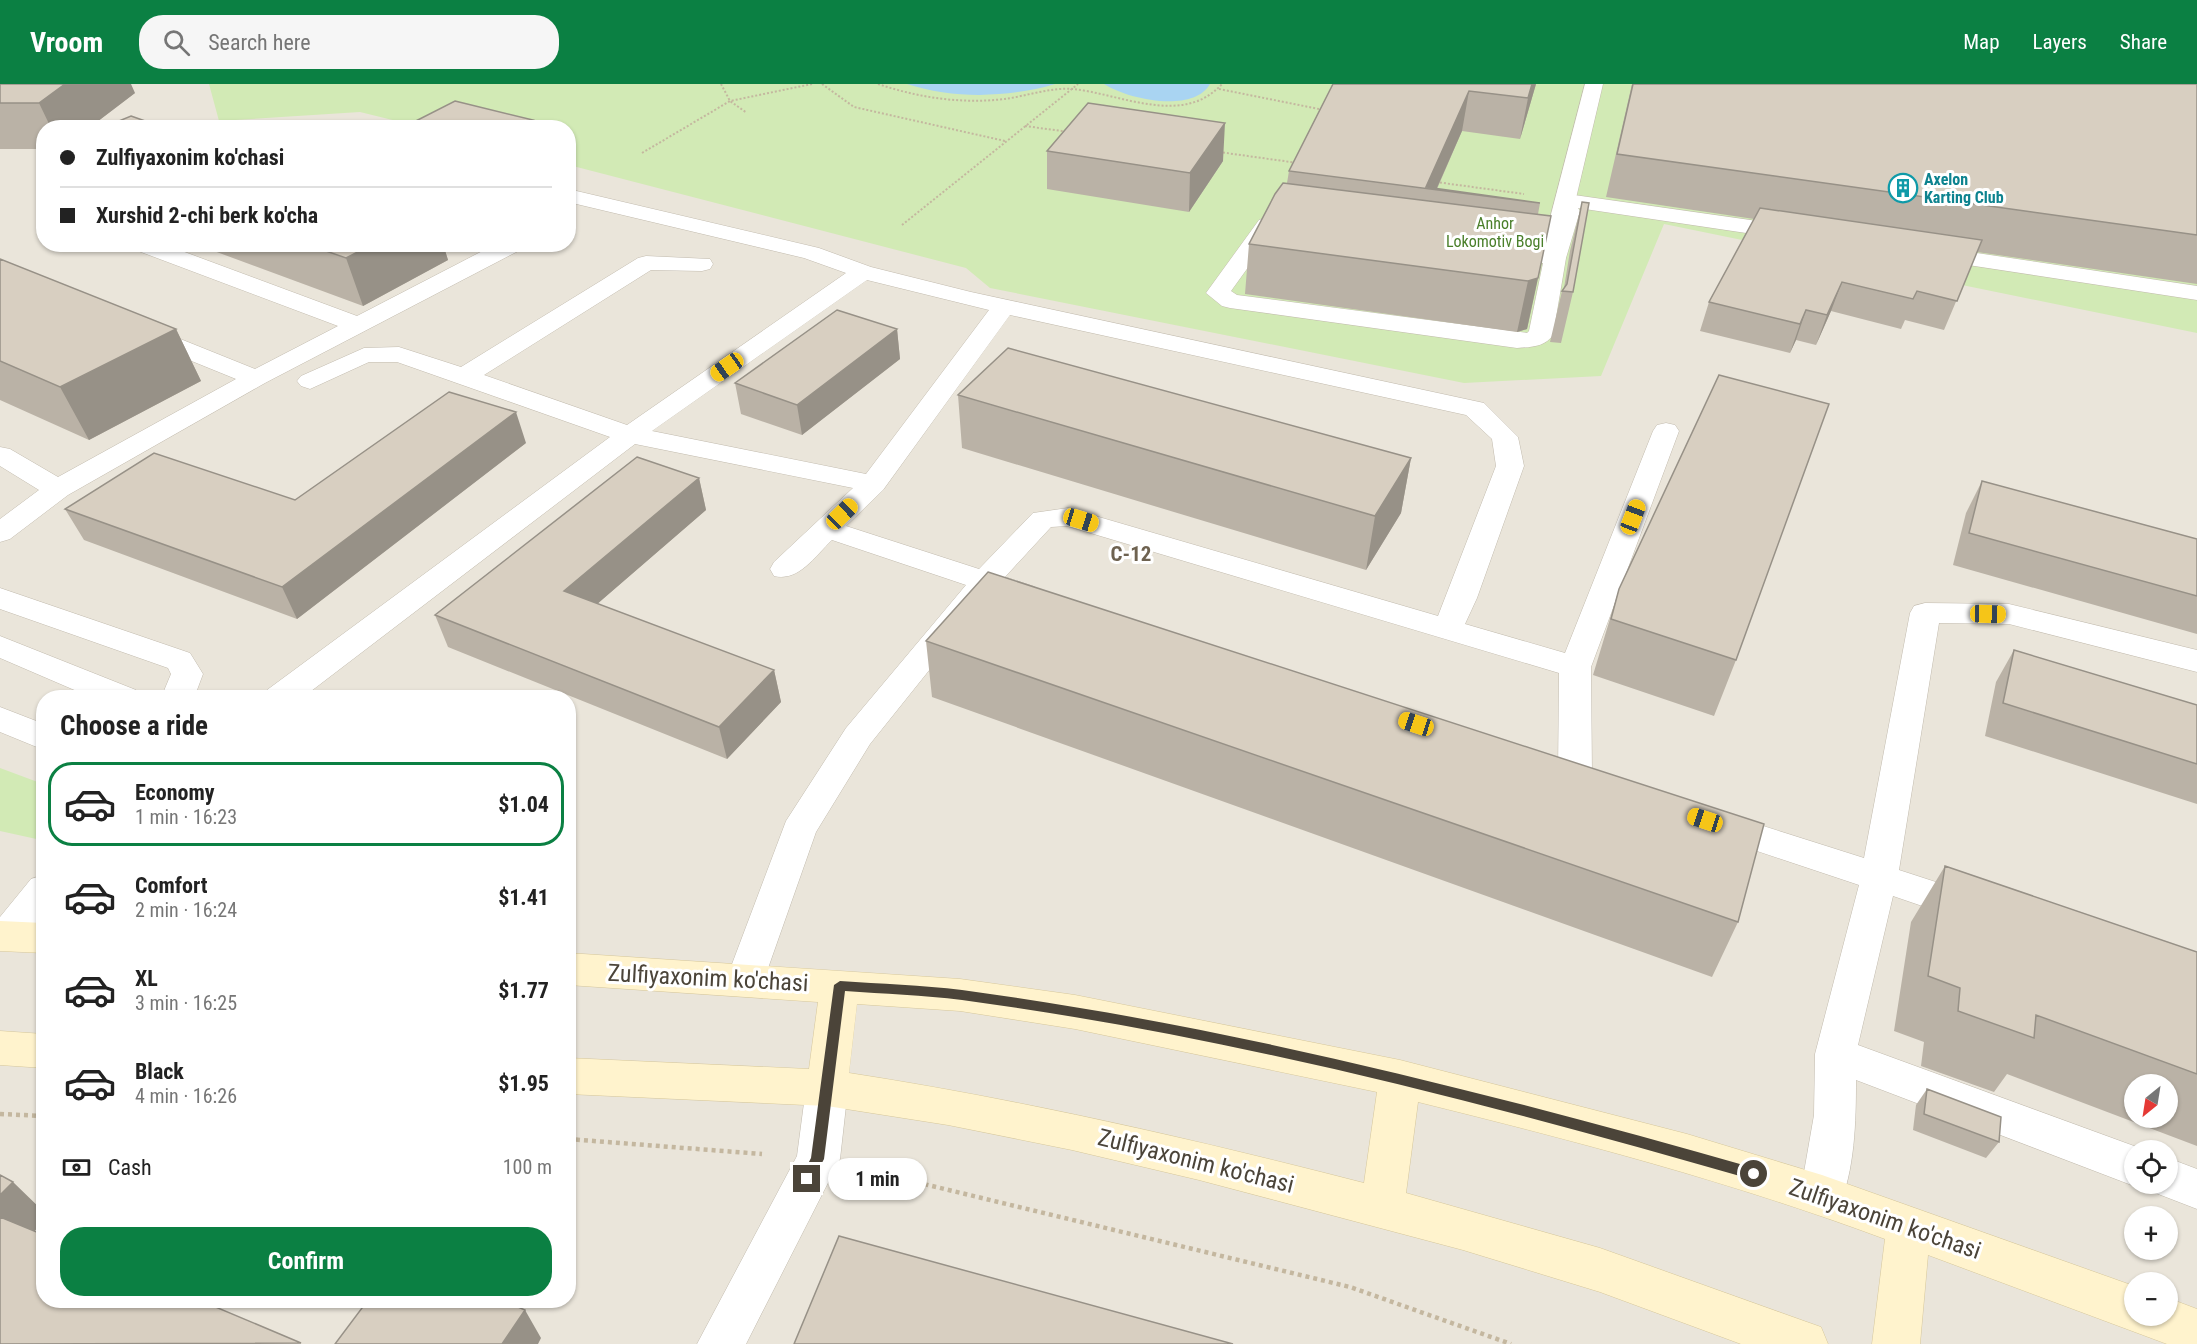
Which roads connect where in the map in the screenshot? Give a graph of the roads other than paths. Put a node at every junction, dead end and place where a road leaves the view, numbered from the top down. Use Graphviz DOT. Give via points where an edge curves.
graph roads {
  1 [pos="1594,84"];
  2 [pos="576,197"];
  3 [pos="1570,200"];
  4 [pos="596,202"];
  5 [pos="576,212"];
  6 [pos="1302,223"];
  7 [pos="1815,236"];
  8 [pos="1474,247"];
  9 [pos="1908,250"];
  10 [pos="163,252"];
  11 [pos="499,252"];
  12 [pos="1554,253"];
  13 [pos="702,264"];
  14 [pos="862,272"];
  15 [pos="2197,293"];
  16 [pos="1004,306"];
  17 [pos="117,322"];
  18 [pos="359,325"];
  19 [pos="465,376"];
  20 [pos="256,378"];
  21 [pos="310,381"];
  22 [pos="1666,431"];
  23 [pos="630,435"];
  24 [pos="0,455"];
  25 [pos="873,484"];
  26 [pos="58,489"];
  27 [pos="826,529"];
  28 [pos="0,533"];
  29 [pos="785,569"];
  30 [pos="985,581"];
  31 [pos="0,598"];
  32 [pos="1053,604"];
  33 [pos="1447,629"];
  34 [pos="0,646"];
  35 [pos="2197,661"];
  36 [pos="1575,667"];
  37 [pos="105,690"];
  38 [pos="180,690"];
  39 [pos="290,690"];
  40 [pos="0,719"];
  41 [pos="36,735"];
  42 [pos="1541,766"];
  43 [pos="1575,777"];
  44 [pos="1609,788"];
  45 [pos="1688,814"];
  46 [pos="1879,878"];
  47 [pos="36,902"];
  48 [pos="2004,918"];
  49 [pos="13,938"];
  50 [pos="576,969"];
  51 [pos="746,980"];
  52 [pos="840,985"];
  53 [pos="0,1048"];
  54 [pos="36,1050"];
  55 [pos="1835,1054"];
  56 [pos="576,1076"];
  57 [pos="1400,1078"];
  58 [pos="827,1088"];
  59 [pos="2124,1162"];
  60 [pos="2178,1182"];
  61 [pos="2197,1189"];
  62 [pos="1822,1195"];
  63 [pos="1382,1207"];
  64 [pos="1909,1225"];
  65 [pos="2124,1305"];
  66 [pos="2178,1325"];
  67 [pos="2197,1332"];
  68 [pos="721,1344"];
  69 [pos="1804,1344"];
  70 [pos="1896,1344"];
  1 -- 3 [label="street"];
  2 -- 4 [label="street"];
  3 -- 7 [label="street"];
  3 -- 12 [label="street"];
  4 -- 5 [label="street"];
  4 -- 14 [label="street" via="811,253"];
  6 -- 12 [label="street" via="1267,225 1218,293 1230,301 1532,340 1541,335"];
  8 -- 12 [label="street"];
  9 -- 15 [label="street"];
  10 -- 18 [label="street"];
  11 -- 18 [label="street"];
  13 -- 19 [label="street" via="646,263"];
  14 -- 16 [label="street"];
  14 -- 23 [label="street"];
  16 -- 25 [label="street"];
  16 -- 33 [label="street" via="1475,409 1505,437 1510,465"];
  17 -- 20 [label="street"];
  18 -- 20 [label="street"];
  19 -- 21 [label="street" via="399,354 364,355"];
  19 -- 23 [label="street"];
  20 -- 26 [label="street"];
  22 -- 36 [label="street"];
  23 -- 25 [label="street"];
  23 -- 39 [label="street"];
  24 -- 26 [label="street"];
  25 -- 27 [label="street"];
  26 -- 28 [label="street"];
  27 -- 29 [label="street"];
  27 -- 30 [label="street"];
  30 -- 32 [label="street"];
  30 -- 33 [label="street" via="1042,519 1068,516"];
  30 -- 51 [label="street" via="858,736 799,830"];
  31 -- 38 [label="street" via="179,661 187,674"];
  33 -- 36 [label="street"];
  34 -- 37 [label="street"];
  35 -- 46 [label="street" via="2008,614 1925,613"];
  36 -- 43 [label="street"];
  40 -- 41 [label="street"];
  42 -- 43 [label="street"];
  43 -- 44 [label="street"];
  45 -- 46 [label="street"];
  46 -- 48 [label="street"];
  46 -- 55 [label="street"];
  47 -- 49 [label="street"];
  50 -- 51 [label="main road, Zulfiyaxonim ko'chasi"];
  51 -- 52 [label="main road, Zulfiyaxonim ko'chasi"];
  52 -- 57 [label="main road, Zulfiyaxonim ko'chasi" via="960,995 1075,1012"];
  52 -- 58 [label="main road"];
  53 -- 54 [label="main road"];
  55 -- 59 [label="street"];
  55 -- 62 [label="street" via="1835,1115"];
  56 -- 58 [label="main road, Zulfiyaxonim ko'chasi"];
  57 -- 62 [label="main road, Zulfiyaxonim ko'chasi" via="1676,1150"];
  57 -- 63 [label="main road"];
  58 -- 63 [label="main road, Zulfiyaxonim ko'chasi" via="1072,1131"];
  58 -- 68 [label="street" via="818,1159"];
  60 -- 61 [label="street"];
  62 -- 64 [label="main road, Zulfiyaxonim ko'chasi"];
  63 -- 69 [label="main road, Zulfiyaxonim ko'chasi" via="1600,1270"];
  64 -- 65 [label="main road, Zulfiyaxonim ko'chasi"];
  64 -- 70 [label="main road"];
  66 -- 67 [label="main road"];
}
